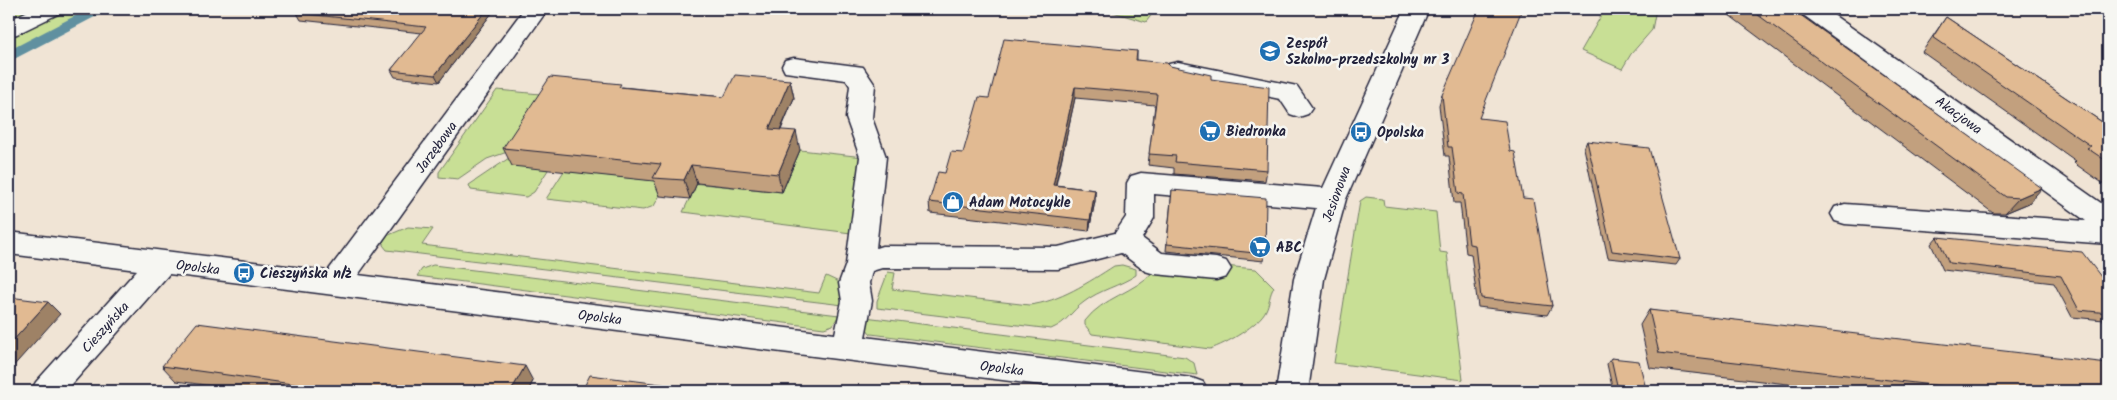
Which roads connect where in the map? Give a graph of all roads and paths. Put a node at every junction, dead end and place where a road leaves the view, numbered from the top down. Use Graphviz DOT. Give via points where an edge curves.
graph roads {
  1 [pos="50,9"];
  2 [pos="536,9"];
  3 [pos="1417,9"];
  4 [pos="1810,9"];
  5 [pos="9,29"];
  6 [pos="794,66"];
  7 [pos="1178,70"];
  8 [pos="1298,108"];
  9 [pos="1332,200"];
  10 [pos="1845,214"];
  11 [pos="2108,222"];
  12 [pos="2108,233"];
  13 [pos="1126,241"];
  14 [pos="9,243"];
  15 [pos="162,262"];
  16 [pos="860,264"];
  17 [pos="1216,269"];
  18 [pos="334,284"];
  19 [pos="847,348"];
  20 [pos="47,391"];
  21 [pos="1192,391"];
  22 [pos="1292,391"];
  1 -- 5 [label="street"];
  2 -- 18 [label="street, Jarzębowa"];
  3 -- 9 [label="street, Jesionowa"];
  4 -- 11 [label="street, Akacjowa"];
  6 -- 16 [label="street" via="854,73 863,85 859,118 873,158"];
  7 -- 8 [label="street" via="1288,92"];
  9 -- 13 [label="street" via="1141,183 1140,218"];
  9 -- 22 [label="street, Jesionowa" via="1309,279"];
  10 -- 12 [label="street"];
  13 -- 16 [label="street" via="1058,258 882,258"];
  13 -- 17 [label="street" via="1155,263"];
  14 -- 15 [label="street, Opolska"];
  15 -- 18 [label="street, Opolska"];
  15 -- 20 [label="street, Cieszyńska"];
  16 -- 19 [label="street" via="854,283 857,301"];
  18 -- 19 [label="street, Opolska"];
  19 -- 21 [label="street, Opolska"];
}
